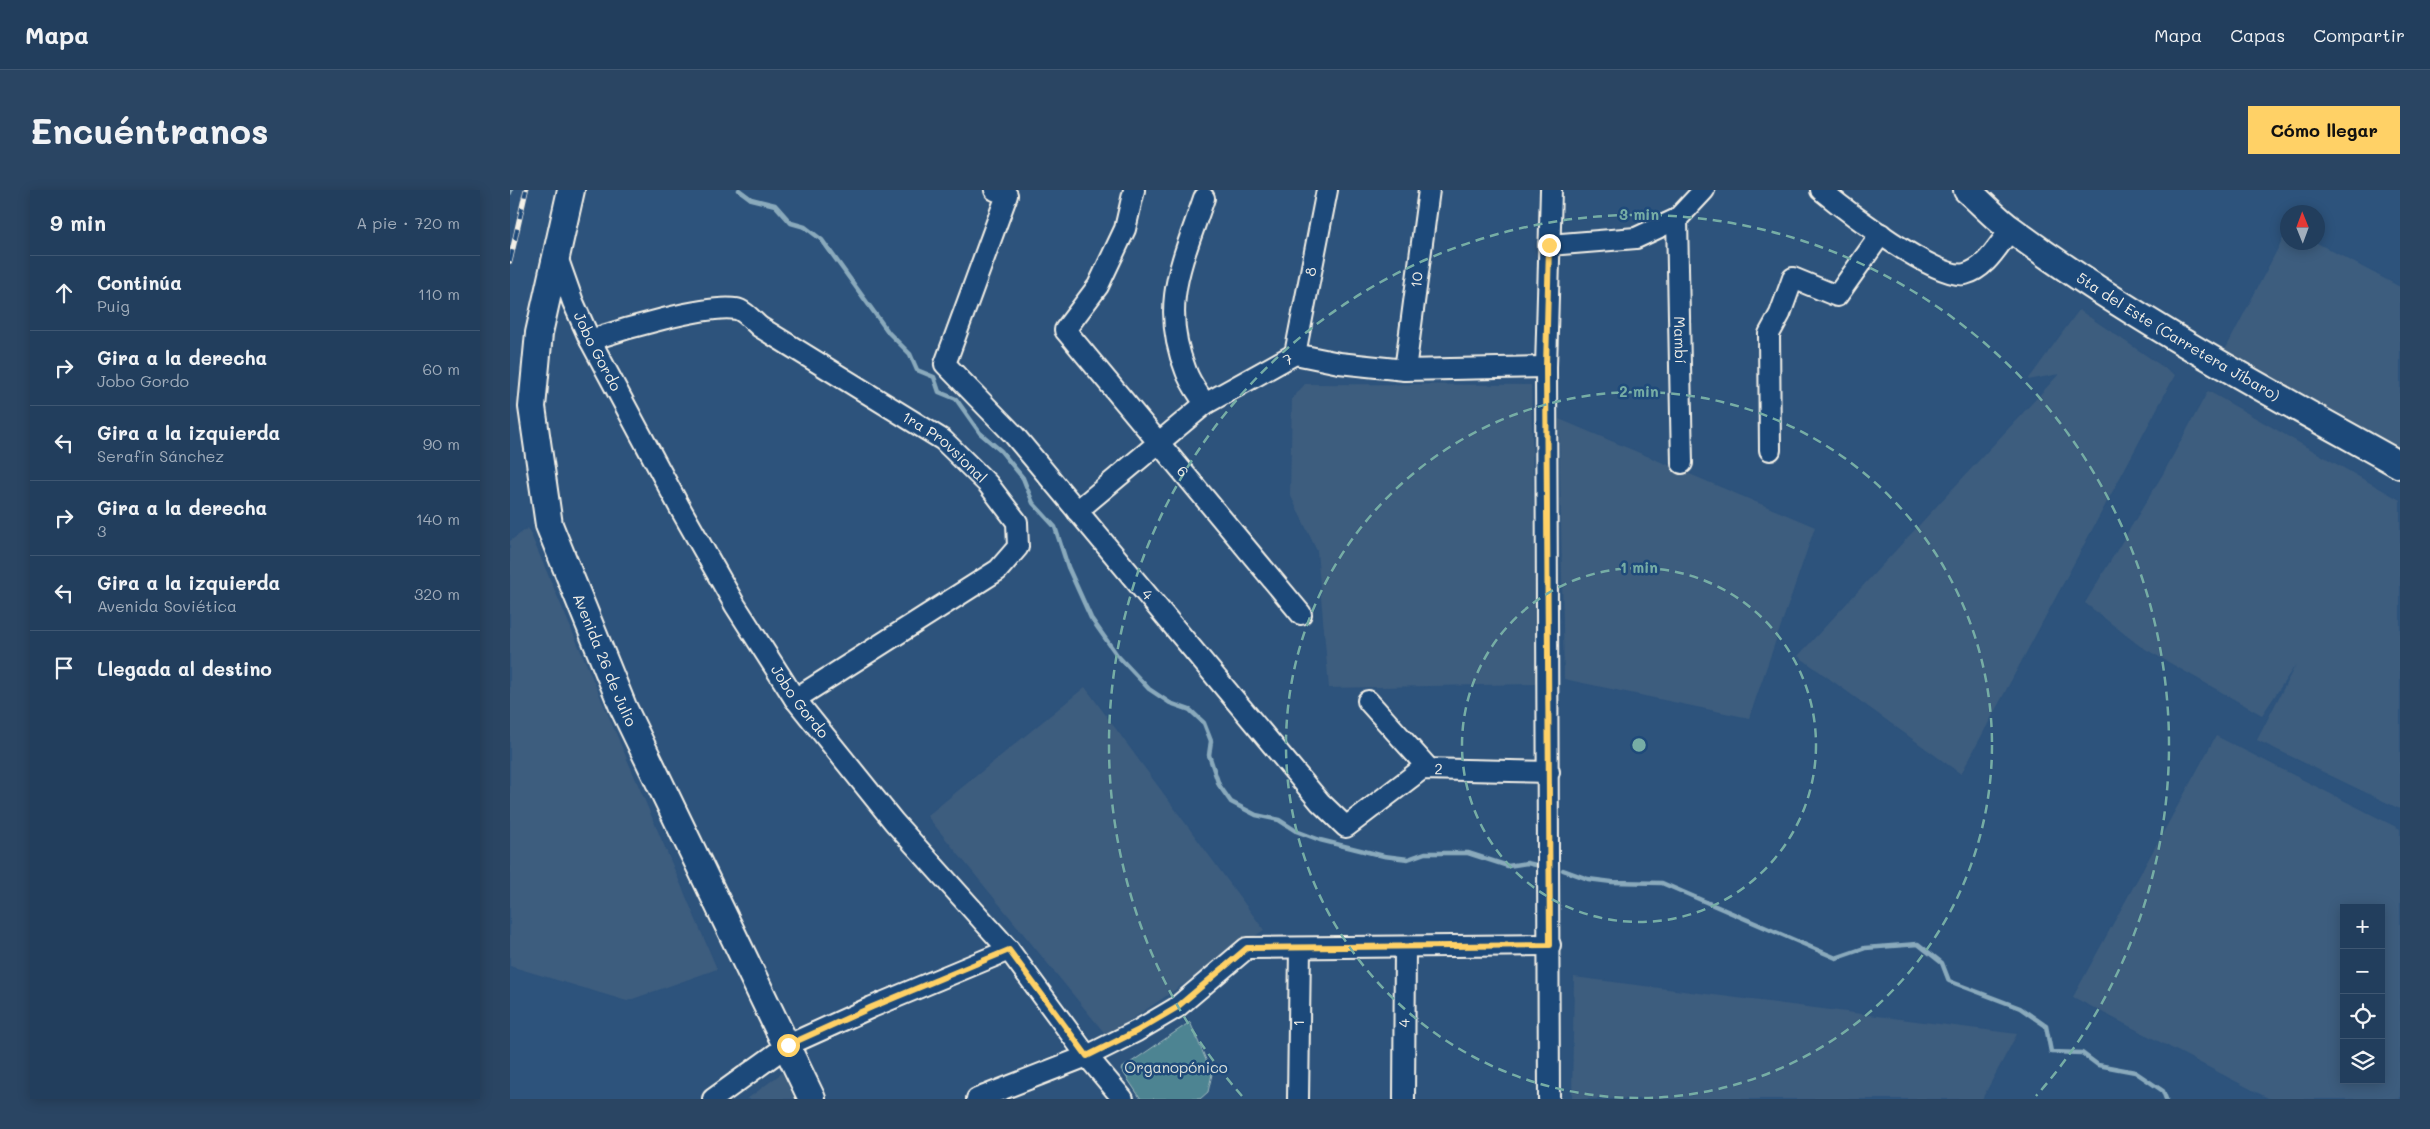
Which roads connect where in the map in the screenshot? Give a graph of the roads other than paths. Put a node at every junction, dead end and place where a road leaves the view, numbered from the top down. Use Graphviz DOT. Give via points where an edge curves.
graph roads {
  1 [pos="571,190"];
  2 [pos="995,190"];
  3 [pos="1134,190"];
  4 [pos="1327,190"];
  5 [pos="1429,190"];
  6 [pos="1551,190"];
  7 [pos="1704,190"];
  8 [pos="1821,190"];
  9 [pos="1967,190"];
  10 [pos="1204,198"];
  11 [pos="1677,219"];
  12 [pos="2011,230"];
  13 [pos="1880,234"];
  14 [pos="1549,245"];
  15 [pos="556,254"];
  16 [pos="590,340"];
  17 [pos="1295,354"];
  18 [pos="1546,367"];
  19 [pos="1405,370"];
  20 [pos="1205,404"];
  21 [pos="1157,442"];
  22 [pos="1770,450"];
  23 [pos="1682,463"];
  24 [pos="2400,465"];
  25 [pos="1077,511"];
  26 [pos="1300,614"];
  27 [pos="795,699"];
  28 [pos="1368,701"];
  29 [pos="1429,769"];
  30 [pos="1549,772"];
  31 [pos="1346,828"];
  32 [pos="1550,945"];
  33 [pos="1405,947"];
  34 [pos="1300,948"];
  35 [pos="1009,950"];
  36 [pos="788,1045"];
  37 [pos="1087,1056"];
  38 [pos="713,1099"];
  39 [pos="812,1099"];
  40 [pos="977,1099"];
  41 [pos="1123,1099"];
  42 [pos="1298,1099"];
  43 [pos="1404,1099"];
  44 [pos="1549,1099"];
  1 -- 15 [label="main road, Avenida 26 de Julio"];
  2 -- 25 [label="street, 4" via="1007,195 944,364 1014,435"];
  3 -- 21 [label="street, 6" via="1125,228 1098,286 1065,330"];
  4 -- 17 [label="street, 8"];
  5 -- 19 [label="street, 10"];
  6 -- 14 [label="street"];
  7 -- 11 [label="street"];
  8 -- 13 [label="street"];
  9 -- 12 [label="main road, 5ta del Este (Carretera Jíbaro)"];
  10 -- 20 [label="street" via="1175,289 1173,314 1177,344 1186,373"];
  11 -- 14 [label="street" via="1636,238"];
  11 -- 23 [label="street, Mambí"];
  12 -- 13 [label="street" via="1982,266 1964,274 1944,272"];
  12 -- 24 [label="main road, 5ta del Este (Carretera Jíbaro)" via="2203,354"];
  13 -- 22 [label="street" via="1837,296 1793,278 1769,334"];
  14 -- 18 [label="street"];
  15 -- 16 [label="street, Jobo Gordo"];
  15 -- 36 [label="main road, Avenida 26 de Julio" via="539,333 532,407 549,525 623,707"];
  16 -- 27 [label="street, Jobo Gordo" via="735,605"];
  16 -- 27 [label="street, 1ra Provsional" via="622,329 709,310 737,309 760,327 943,440 988,484 1017,522 1018,547 998,570"];
  17 -- 19 [label="street, 7" via="1339,363"];
  17 -- 20 [label="street, 7"];
  18 -- 19 [label="street, 7"];
  18 -- 30 [label="street"];
  20 -- 21 [label="street, 7"];
  21 -- 25 [label="street, 7"];
  21 -- 26 [label="street, 6"];
  25 -- 31 [label="street, 4" via="1314,795"];
  27 -- 35 [label="street, Jobo Gordo" via="894,822"];
  28 -- 29 [label="street"];
  29 -- 30 [label="street, 2"];
  29 -- 31 [label="street, 2" via="1422,769"];
  30 -- 32 [label="street"];
  32 -- 33 [label="street"];
  32 -- 44 [label="street"];
  33 -- 34 [label="street"];
  33 -- 43 [label="street, 4"];
  34 -- 37 [label="street" via="1247,948 1176,1008"];
  34 -- 42 [label="street, 1"];
  35 -- 36 [label="street"];
  35 -- 37 [label="street, Jobo Gordo"];
  36 -- 38 [label="street"];
  36 -- 39 [label="main road, Avenida 26 de Julio"];
  37 -- 40 [label="street"];
  37 -- 41 [label="street, Jobo Gordo"];
}
